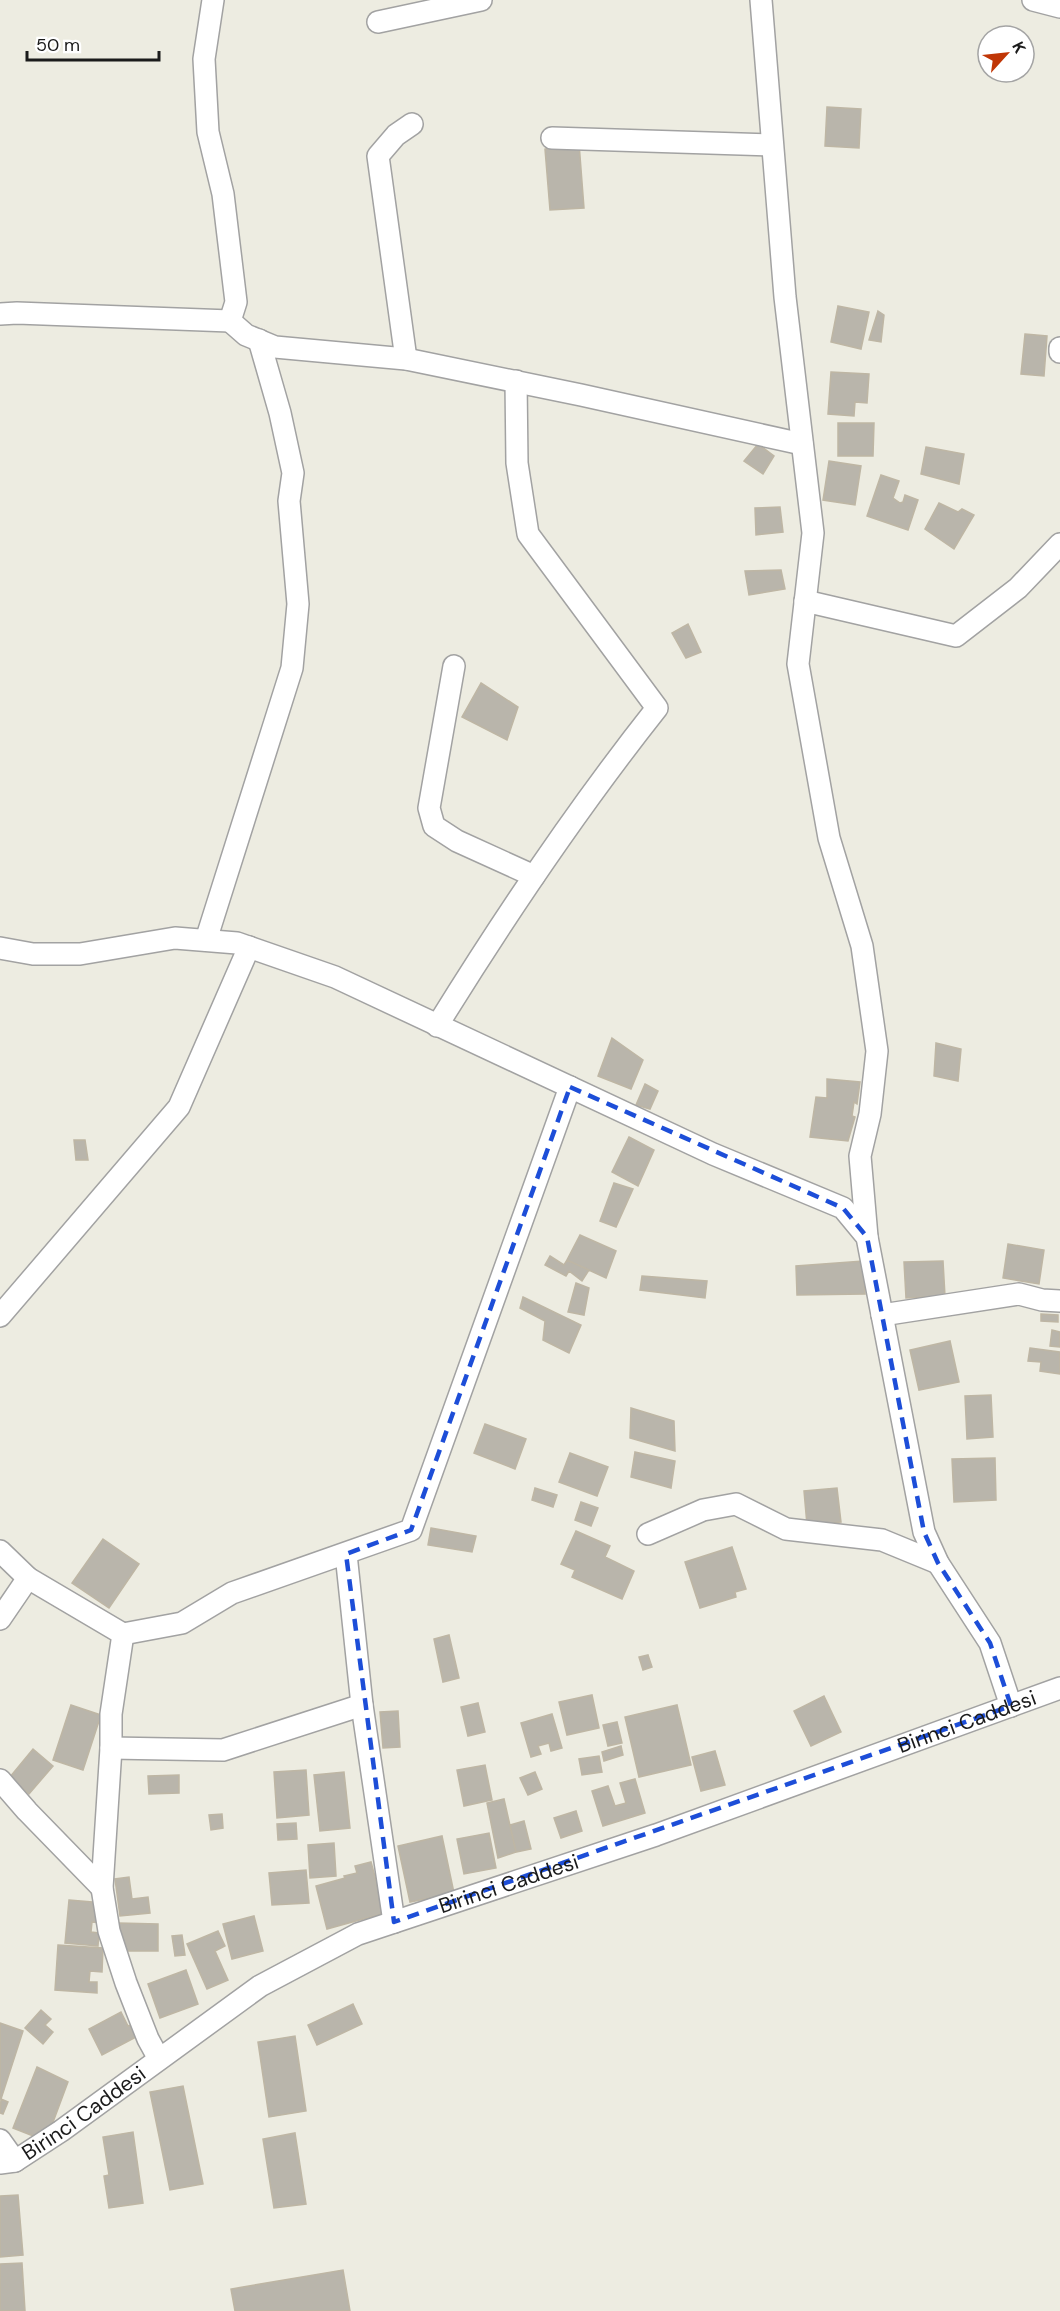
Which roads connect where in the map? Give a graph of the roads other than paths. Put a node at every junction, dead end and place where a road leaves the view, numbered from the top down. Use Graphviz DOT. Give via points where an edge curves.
graph roads {
  1 [pos="213,0"];
  2 [pos="481,0"];
  3 [pos="760,0"];
  4 [pos="1033,0"];
  5 [pos="1060,7"];
  6 [pos="378,22"];
  7 [pos="412,124"];
  8 [pos="552,138"];
  9 [pos="772,145"];
  10 [pos="0,314"];
  11 [pos="230,321"];
  12 [pos="259,340"];
  13 [pos="406,359"];
  14 [pos="516,381"];
  15 [pos="802,444"];
  16 [pos="1060,544"];
  17 [pos="805,601"];
  18 [pos="454,666"];
  19 [pos="534,876"];
  20 [pos="206,940"];
  21 [pos="249,947"];
  22 [pos="0,948"];
  23 [pos="437,1026"];
  24 [pos="570,1087"];
  25 [pos="867,1237"];
  26 [pos="1060,1301"];
  27 [pos="882,1315"];
  28 [pos="0,1316"];
  29 [pos="648,1534"];
  30 [pos="0,1551"];
  31 [pos="346,1554"];
  32 [pos="938,1563"];
  33 [pos="28,1578"];
  34 [pos="0,1619"];
  35 [pos="123,1634"];
  36 [pos="1060,1688"];
  37 [pos="362,1705"];
  38 [pos="1011,1706"];
  39 [pos="111,1748"];
  40 [pos="0,1780"];
  41 [pos="102,1888"];
  42 [pos="394,1922"];
  43 [pos="159,2059"];
  44 [pos="0,2140"];
  45 [pos="8,2162"];
  1 -- 11 [label="street" via="204,59 207,121 223,194 236,302"];
  2 -- 6 [label="street"];
  3 -- 9 [label="street"];
  4 -- 5 [label="street"];
  7 -- 13 [label="street" via="378,156"];
  8 -- 9 [label="street"];
  9 -- 15 [label="street"];
  10 -- 11 [label="street"];
  11 -- 12 [label="street"];
  12 -- 13 [label="street" via="275,347"];
  12 -- 20 [label="street" via="293,473 289,501 298,604 292,668"];
  13 -- 14 [label="street"];
  14 -- 15 [label="street"];
  14 -- 19 [label="street" via="517,463 528,534 657,708"];
  15 -- 17 [label="street" via="813,533"];
  16 -- 17 [label="street" via="1018,588 956,636"];
  17 -- 25 [label="street" via="798,664 829,838 862,946 877,1051 870,1114 860,1156"];
  18 -- 19 [label="street" via="429,808 434,826 457,841"];
  19 -- 23 [label="street"];
  20 -- 21 [label="street"];
  20 -- 22 [label="street" via="175,938 80,954 33,954"];
  21 -- 23 [label="street" via="335,978"];
  21 -- 28 [label="street" via="179,1107"];
  23 -- 24 [label="street"];
  24 -- 25 [label="street" via="712,1154 843,1208"];
  24 -- 31 [label="street" via="411,1530"];
  25 -- 27 [label="street"];
  26 -- 27 [label="street" via="1042,1300 1031,1305 1019,1294"];
  27 -- 32 [label="street" via="924,1532"];
  29 -- 32 [label="street" via="703,1510 736,1504 786,1529 882,1540"];
  30 -- 33 [label="street"];
  31 -- 35 [label="street" via="231,1593 182,1623"];
  31 -- 37 [label="street"];
  32 -- 38 [label="street" via="990,1643"];
  33 -- 34 [label="street"];
  33 -- 35 [label="street"];
  35 -- 39 [label="street" via="111,1714"];
  36 -- 38 [label="street, Birinci Caddesi"];
  37 -- 39 [label="street" via="223,1750"];
  37 -- 42 [label="street"];
  38 -- 42 [label="street, Birinci Caddesi" via="656,1835"];
  39 -- 41 [label="street"];
  40 -- 41 [label="street"];
  41 -- 43 [label="street" via="109,1931 126,1983"];
  42 -- 43 [label="street, Birinci Caddesi" via="358,1934 260,1986"];
  43 -- 45 [label="street, Birinci Caddesi" via="61,2131"];
  44 -- 45 [label="street"];
}
